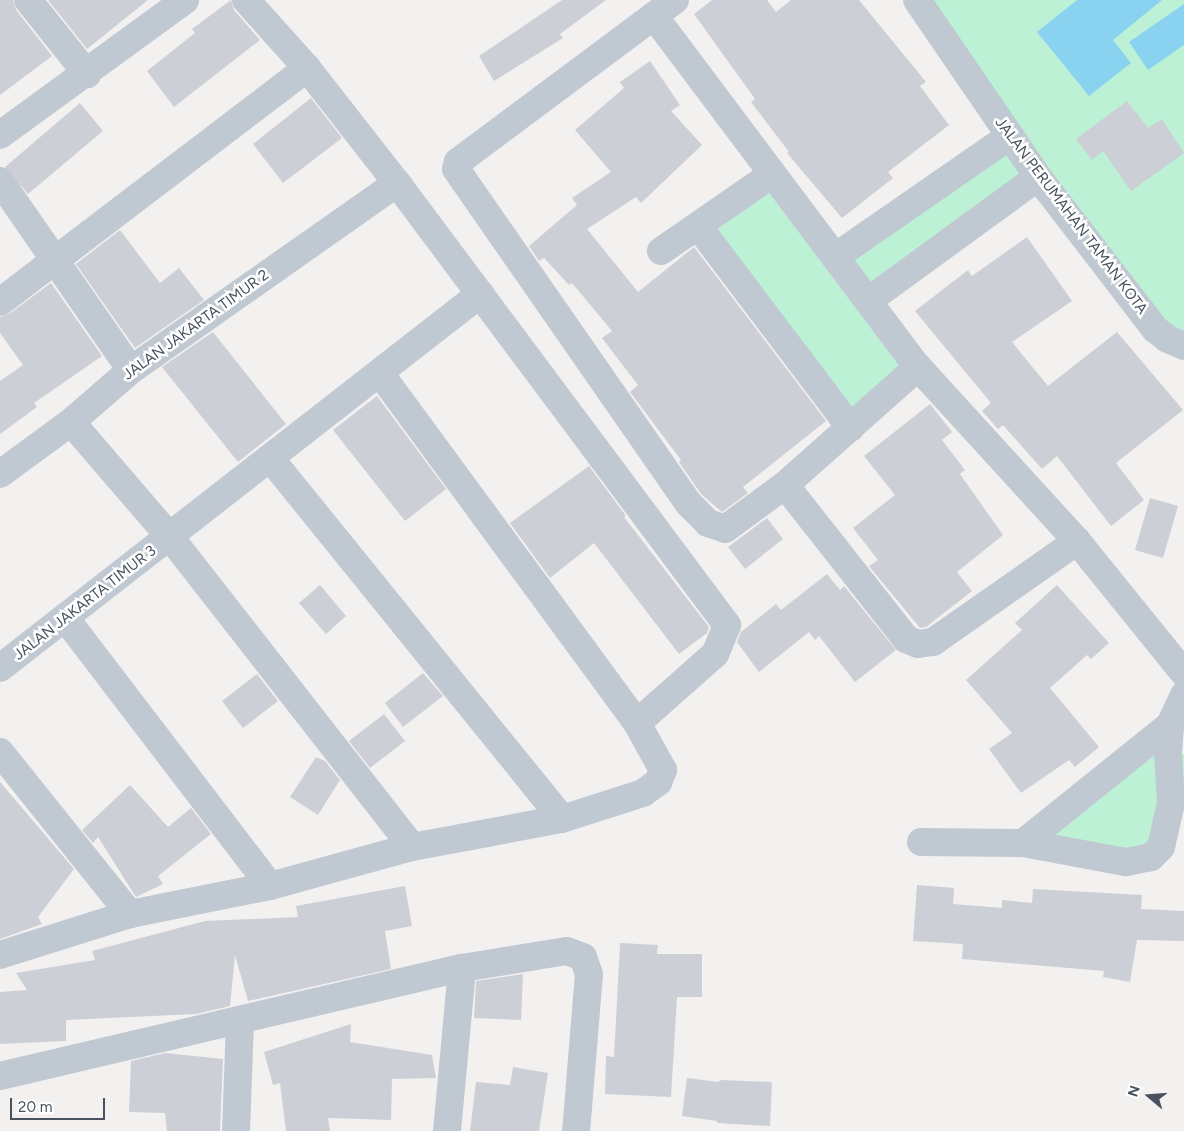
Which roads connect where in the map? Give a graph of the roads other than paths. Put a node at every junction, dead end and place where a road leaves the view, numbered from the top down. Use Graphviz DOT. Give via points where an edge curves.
graph roads {
  1 [pos="28,0"];
  2 [pos="185,0"];
  3 [pos="246,0"];
  4 [pos="917,0"];
  5 [pos="664,8"];
  6 [pos="307,68"];
  7 [pos="87,74"];
  8 [pos="0,135"];
  9 [pos="1010,136"];
  10 [pos="772,174"];
  11 [pos="1038,177"];
  12 [pos="0,181"];
  13 [pos="397,183"];
  14 [pos="698,226"];
  15 [pos="661,251"];
  16 [pos="835,258"];
  17 [pos="58,260"];
  18 [pos="480,294"];
  19 [pos="868,301"];
  20 [pos="0,302"];
  21 [pos="1184,346"];
  22 [pos="918,368"];
  23 [pos="131,370"];
  24 [pos="380,373"];
  25 [pos="71,422"];
  26 [pos="850,428"];
  27 [pos="270,458"];
  28 [pos="0,474"];
  29 [pos="785,485"];
  30 [pos="170,537"];
  31 [pos="1077,541"];
  32 [pos="66,619"];
  33 [pos="0,668"];
  34 [pos="1184,673"];
  35 [pos="1184,695"];
  36 [pos="637,723"];
  37 [pos="1170,725"];
  38 [pos="0,752"];
  39 [pos="1176,754"];
  40 [pos="1178,804"];
  41 [pos="562,819"];
  42 [pos="921,842"];
  43 [pos="1023,843"];
  44 [pos="412,847"];
  45 [pos="270,886"];
  46 [pos="130,914"];
  47 [pos="0,955"];
  48 [pos="462,968"];
  49 [pos="240,1022"];
  50 [pos="0,1076"];
  51 [pos="236,1131"];
  52 [pos="447,1131"];
  53 [pos="576,1131"];
  1 -- 7 [label="street"];
  2 -- 7 [label="street"];
  3 -- 6 [label="street"];
  4 -- 9 [label="street, JALAN PERUMAHAN TAMAN KOTA"];
  5 -- 10 [label="street"];
  5 -- 29 [label="street" via="458,162 456,170 689,504 708,523 725,529"];
  6 -- 13 [label="street"];
  6 -- 17 [label="street"];
  7 -- 8 [label="street"];
  9 -- 11 [label="street, JALAN PERUMAHAN TAMAN KOTA"];
  9 -- 16 [label="street"];
  10 -- 14 [label="street"];
  10 -- 16 [label="street"];
  11 -- 19 [label="street"];
  11 -- 21 [label="street, JALAN PERUMAHAN TAMAN KOTA" via="1154,329 1168,340"];
  12 -- 17 [label="street"];
  13 -- 18 [label="street"];
  13 -- 23 [label="street, JALAN JAKARTA TIMUR 2"];
  14 -- 15 [label="street"];
  14 -- 26 [label="street"];
  16 -- 19 [label="street"];
  17 -- 20 [label="street"];
  17 -- 23 [label="street"];
  18 -- 24 [label="street, JALAN JAKARTA TIMUR 3"];
  18 -- 36 [label="street" via="727,626 716,654"];
  19 -- 22 [label="street"];
  22 -- 26 [label="street"];
  22 -- 31 [label="street"];
  23 -- 25 [label="street, JALAN JAKARTA TIMUR 2"];
  24 -- 27 [label="street, JALAN JAKARTA TIMUR 3"];
  24 -- 36 [label="street"];
  25 -- 28 [label="street, JALAN JAKARTA TIMUR 2"];
  25 -- 30 [label="street"];
  26 -- 29 [label="street"];
  27 -- 30 [label="street, JALAN JAKARTA TIMUR 3"];
  27 -- 41 [label="street"];
  29 -- 31 [label="street" via="906,639 918,644 933,642"];
  30 -- 32 [label="street, JALAN JAKARTA TIMUR 3"];
  30 -- 44 [label="street"];
  31 -- 34 [label="street"];
  32 -- 33 [label="street, JALAN JAKARTA TIMUR 3"];
  32 -- 45 [label="street"];
  35 -- 37 [label="street"];
  36 -- 41 [label="street" via="663,770 658,782 643,793"];
  37 -- 39 [label="street"];
  37 -- 43 [label="street"];
  38 -- 46 [label="street"];
  39 -- 40 [label="street"];
  40 -- 43 [label="street" via="1160,847 1151,857 1126,862"];
  41 -- 44 [label="street"];
  42 -- 43 [label="street"];
  44 -- 45 [label="street"];
  45 -- 46 [label="street"];
  46 -- 47 [label="street"];
  48 -- 49 [label="street"];
  48 -- 52 [label="street"];
  48 -- 53 [label="street" via="561,950 583,957 589,974"];
  49 -- 50 [label="street"];
  49 -- 51 [label="street"];
}
